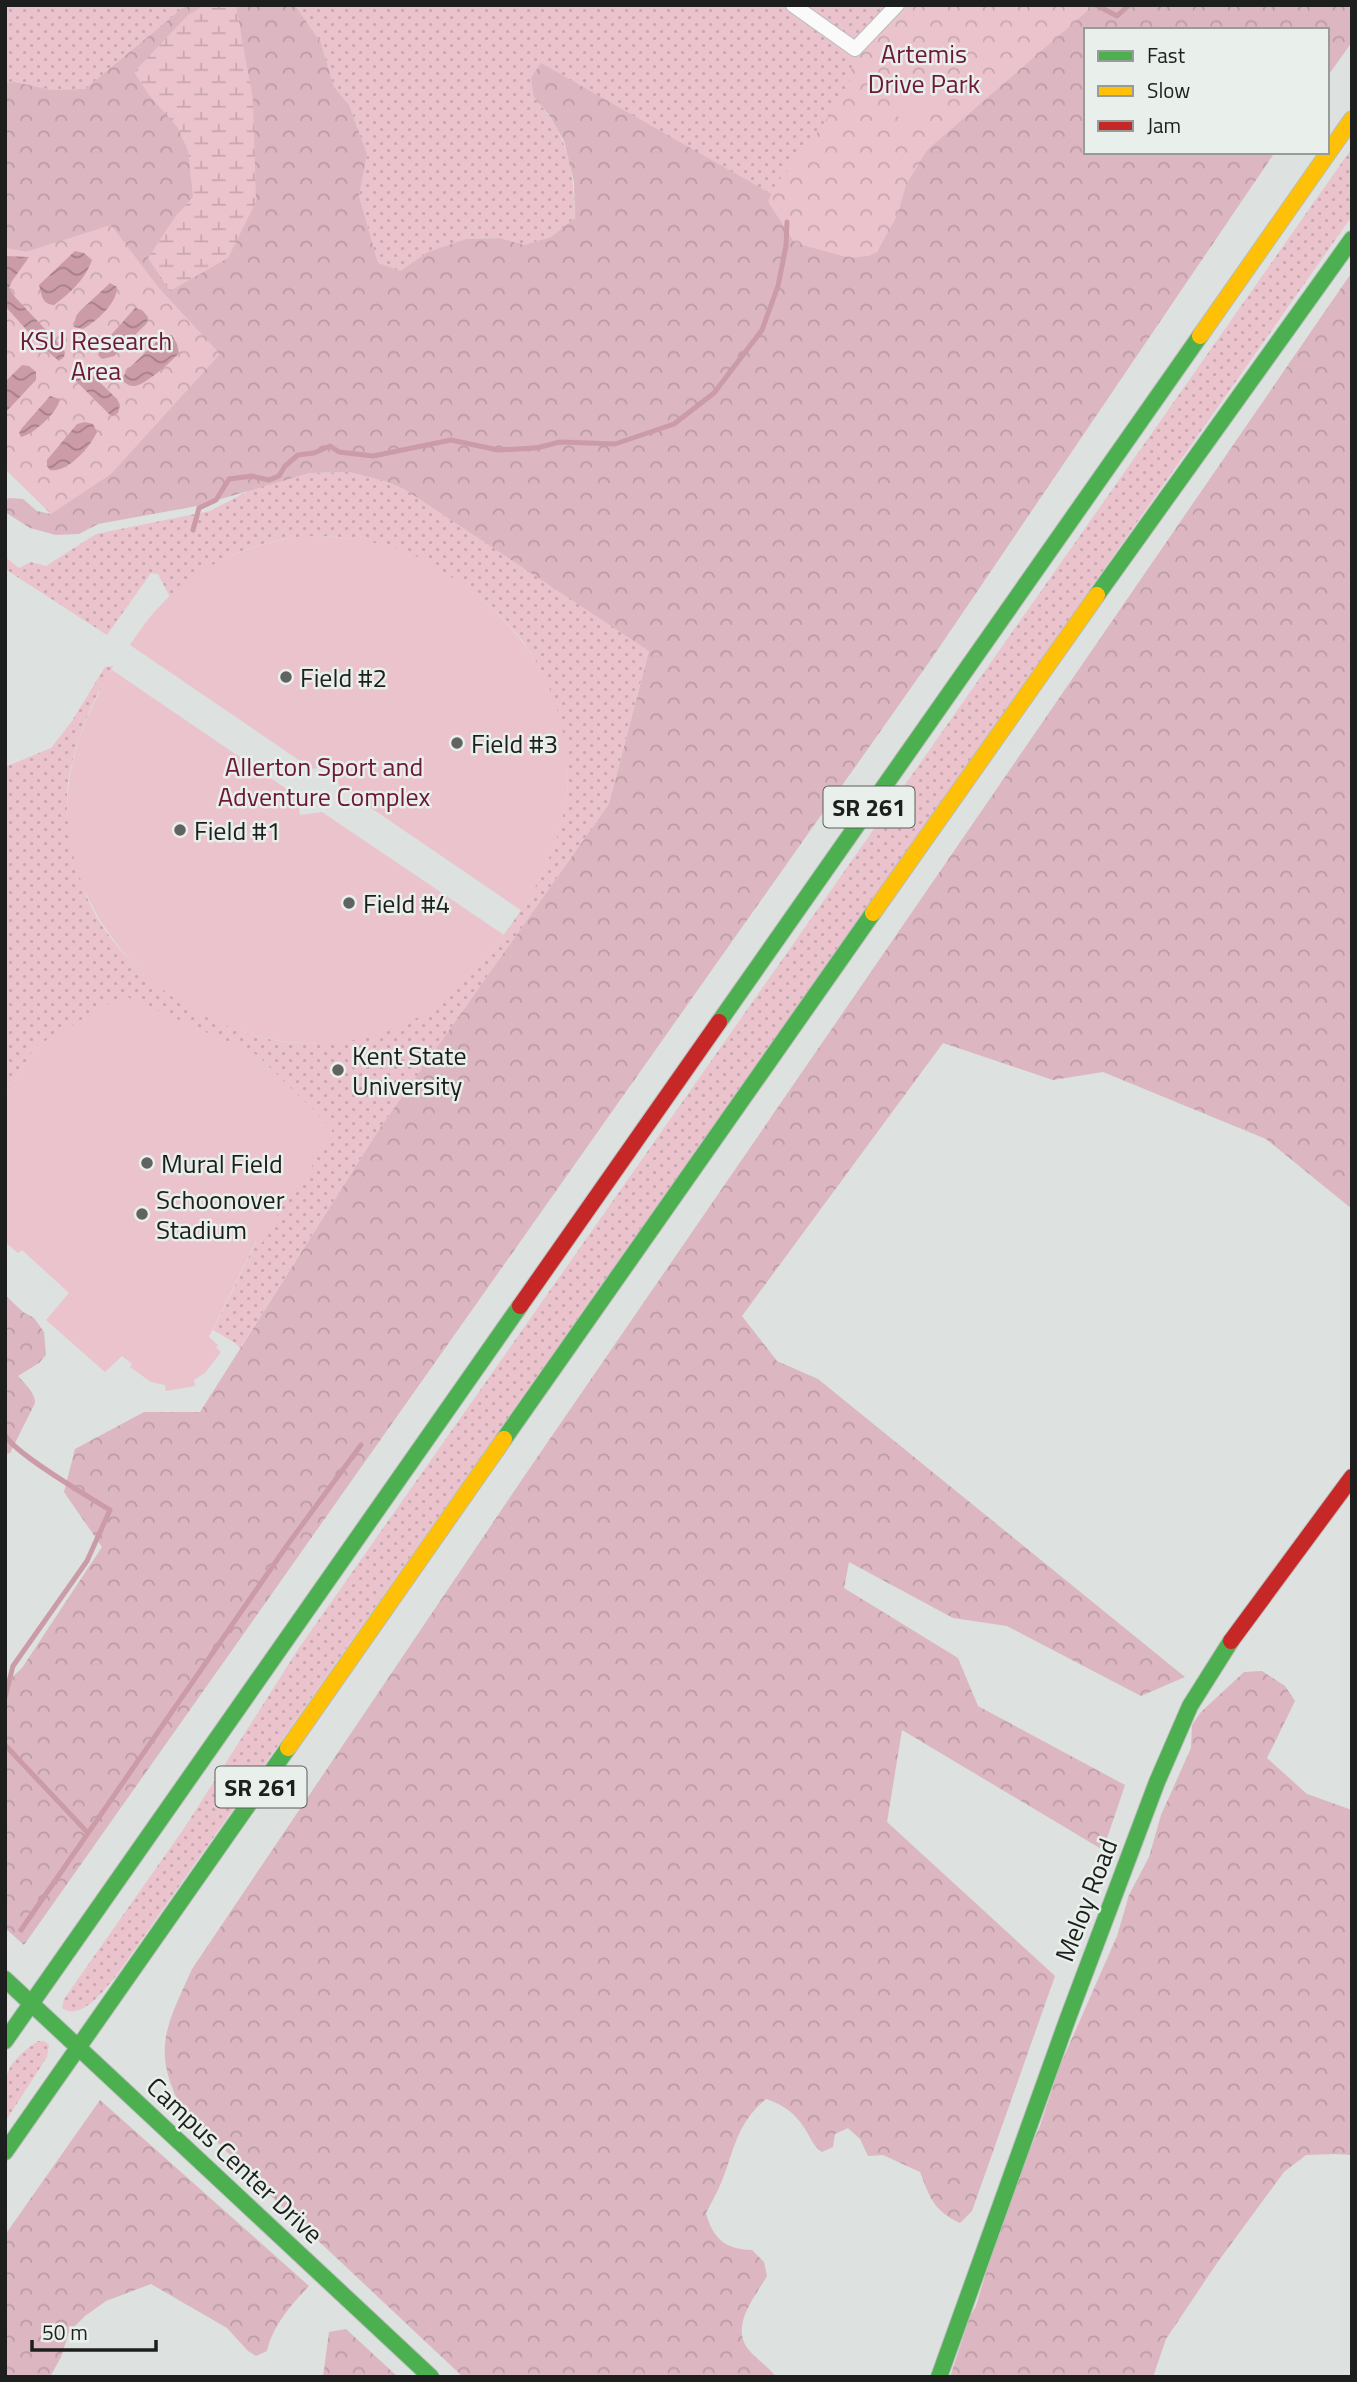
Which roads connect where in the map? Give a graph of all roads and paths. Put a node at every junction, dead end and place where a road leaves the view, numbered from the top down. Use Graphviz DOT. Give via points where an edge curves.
graph roads {
  1 [pos="793,5"];
  2 [pos="897,5"];
  3 [pos="1352,119"];
  4 [pos="1329,152"];
  5 [pos="1327,154"];
  6 [pos="1352,239"];
  7 [pos="1352,1477"];
  8 [pos="5,1979"];
  9 [pos="31,2004"];
  10 [pos="5,2041"];
  11 [pos="79,2048"];
  12 [pos="5,2152"];
  13 [pos="431,2377"];
  14 [pos="939,2377"];
  1 -- 2 [label="street" via="855,49"];
  3 -- 4 [label="main road, SR 261"];
  5 -- 9 [label="main road, SR 261"];
  6 -- 11 [label="main road, SR 261" via="1051,659"];
  7 -- 14 [label="main road, Meloy Road" via="1221,1655 1184,1718 1073,2006"];
  8 -- 9 [label="main road, Campus Center Drive"];
  9 -- 10 [label="main road, SR 261"];
  9 -- 11 [label="main road, Campus Center Drive"];
  11 -- 12 [label="main road, SR 261"];
  11 -- 13 [label="main road, Campus Center Drive"];
}
